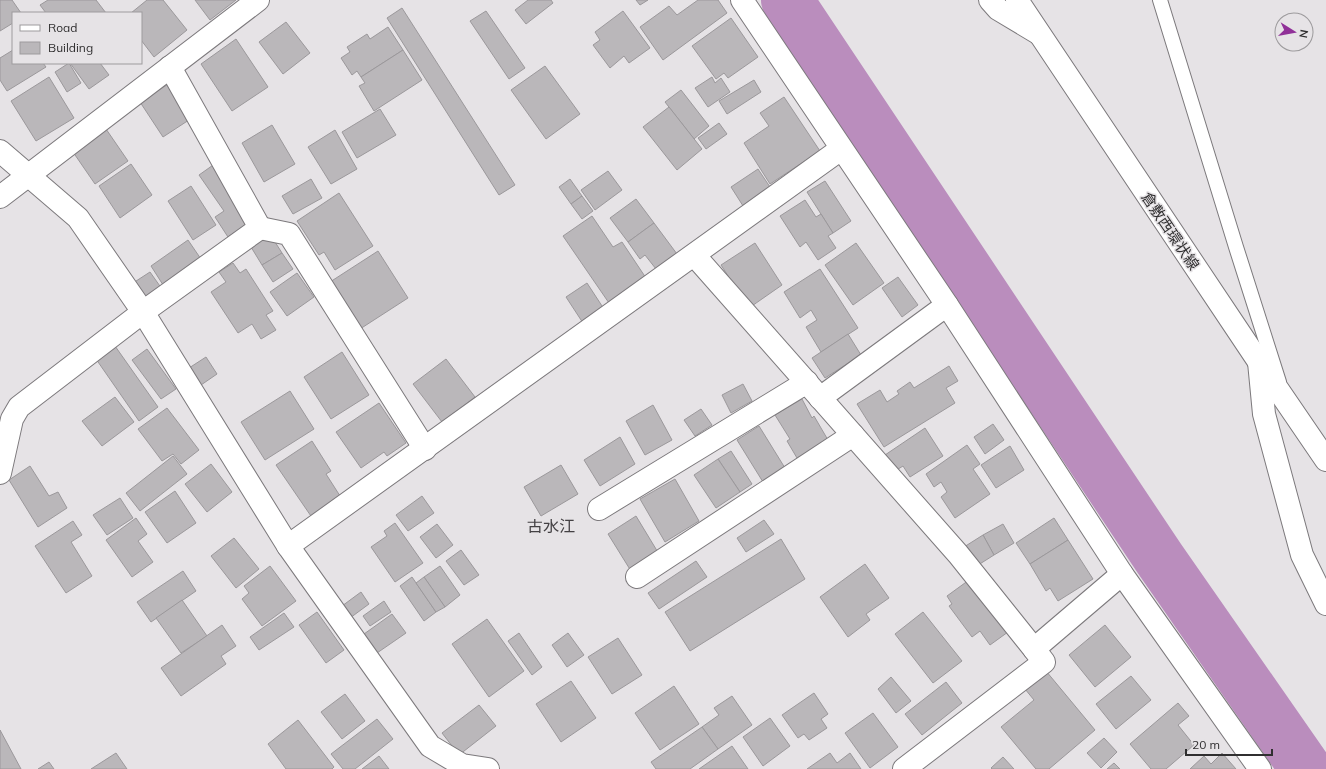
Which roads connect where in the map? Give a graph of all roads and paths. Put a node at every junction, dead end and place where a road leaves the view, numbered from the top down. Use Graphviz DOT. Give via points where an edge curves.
graph roads {
  1 [pos="258,0"];
  2 [pos="742,0"];
  3 [pos="990,0"];
  4 [pos="1017,0"];
  5 [pos="1160,0"];
  6 [pos="1038,33"];
  7 [pos="170,67"];
  8 [pos="841,150"];
  9 [pos="0,151"];
  10 [pos="28,176"];
  11 [pos="0,197"];
  12 [pos="260,228"];
  13 [pos="695,256"];
  14 [pos="947,305"];
  15 [pos="143,312"];
  16 [pos="1259,362"];
  17 [pos="814,390"];
  18 [pos="1286,401"];
  19 [pos="853,435"];
  20 [pos="425,449"];
  21 [pos="1326,460"];
  22 [pos="0,474"];
  23 [pos="599,509"];
  24 [pos="288,546"];
  25 [pos="1122,574"];
  26 [pos="637,577"];
  27 [pos="1326,604"];
  28 [pos="1034,649"];
  29 [pos="488,769"];
  30 [pos="904,769"];
  31 [pos="1260,769"];
  1 -- 7 [label="street"];
  2 -- 8 [label="street"];
  3 -- 6 [label="street" via="998,8"];
  4 -- 6 [label="street, 倉敷西環状線"];
  5 -- 18 [label="lane"];
  6 -- 16 [label="street, 倉敷西環状線"];
  7 -- 10 [label="street"];
  7 -- 12 [label="street"];
  8 -- 13 [label="street"];
  8 -- 14 [label="street"];
  9 -- 10 [label="street"];
  10 -- 11 [label="street"];
  10 -- 15 [label="street" via="78,218"];
  12 -- 15 [label="street"];
  12 -- 20 [label="street" via="289,234"];
  13 -- 17 [label="street"];
  13 -- 20 [label="street"];
  14 -- 17 [label="street"];
  14 -- 25 [label="street"];
  15 -- 22 [label="street" via="19,407 12,419"];
  15 -- 24 [label="street"];
  16 -- 18 [label="street, 倉敷西環状線"];
  16 -- 27 [label="street" via="1264,414 1302,555"];
  17 -- 19 [label="street"];
  17 -- 23 [label="street"];
  18 -- 21 [label="street, 倉敷西環状線"];
  19 -- 26 [label="street"];
  19 -- 28 [label="street" via="958,554"];
  20 -- 24 [label="street"];
  24 -- 29 [label="street" via="430,746 462,765"];
  25 -- 28 [label="street"];
  25 -- 31 [label="street"];
  28 -- 30 [label="street" via="1044,662"];
}
